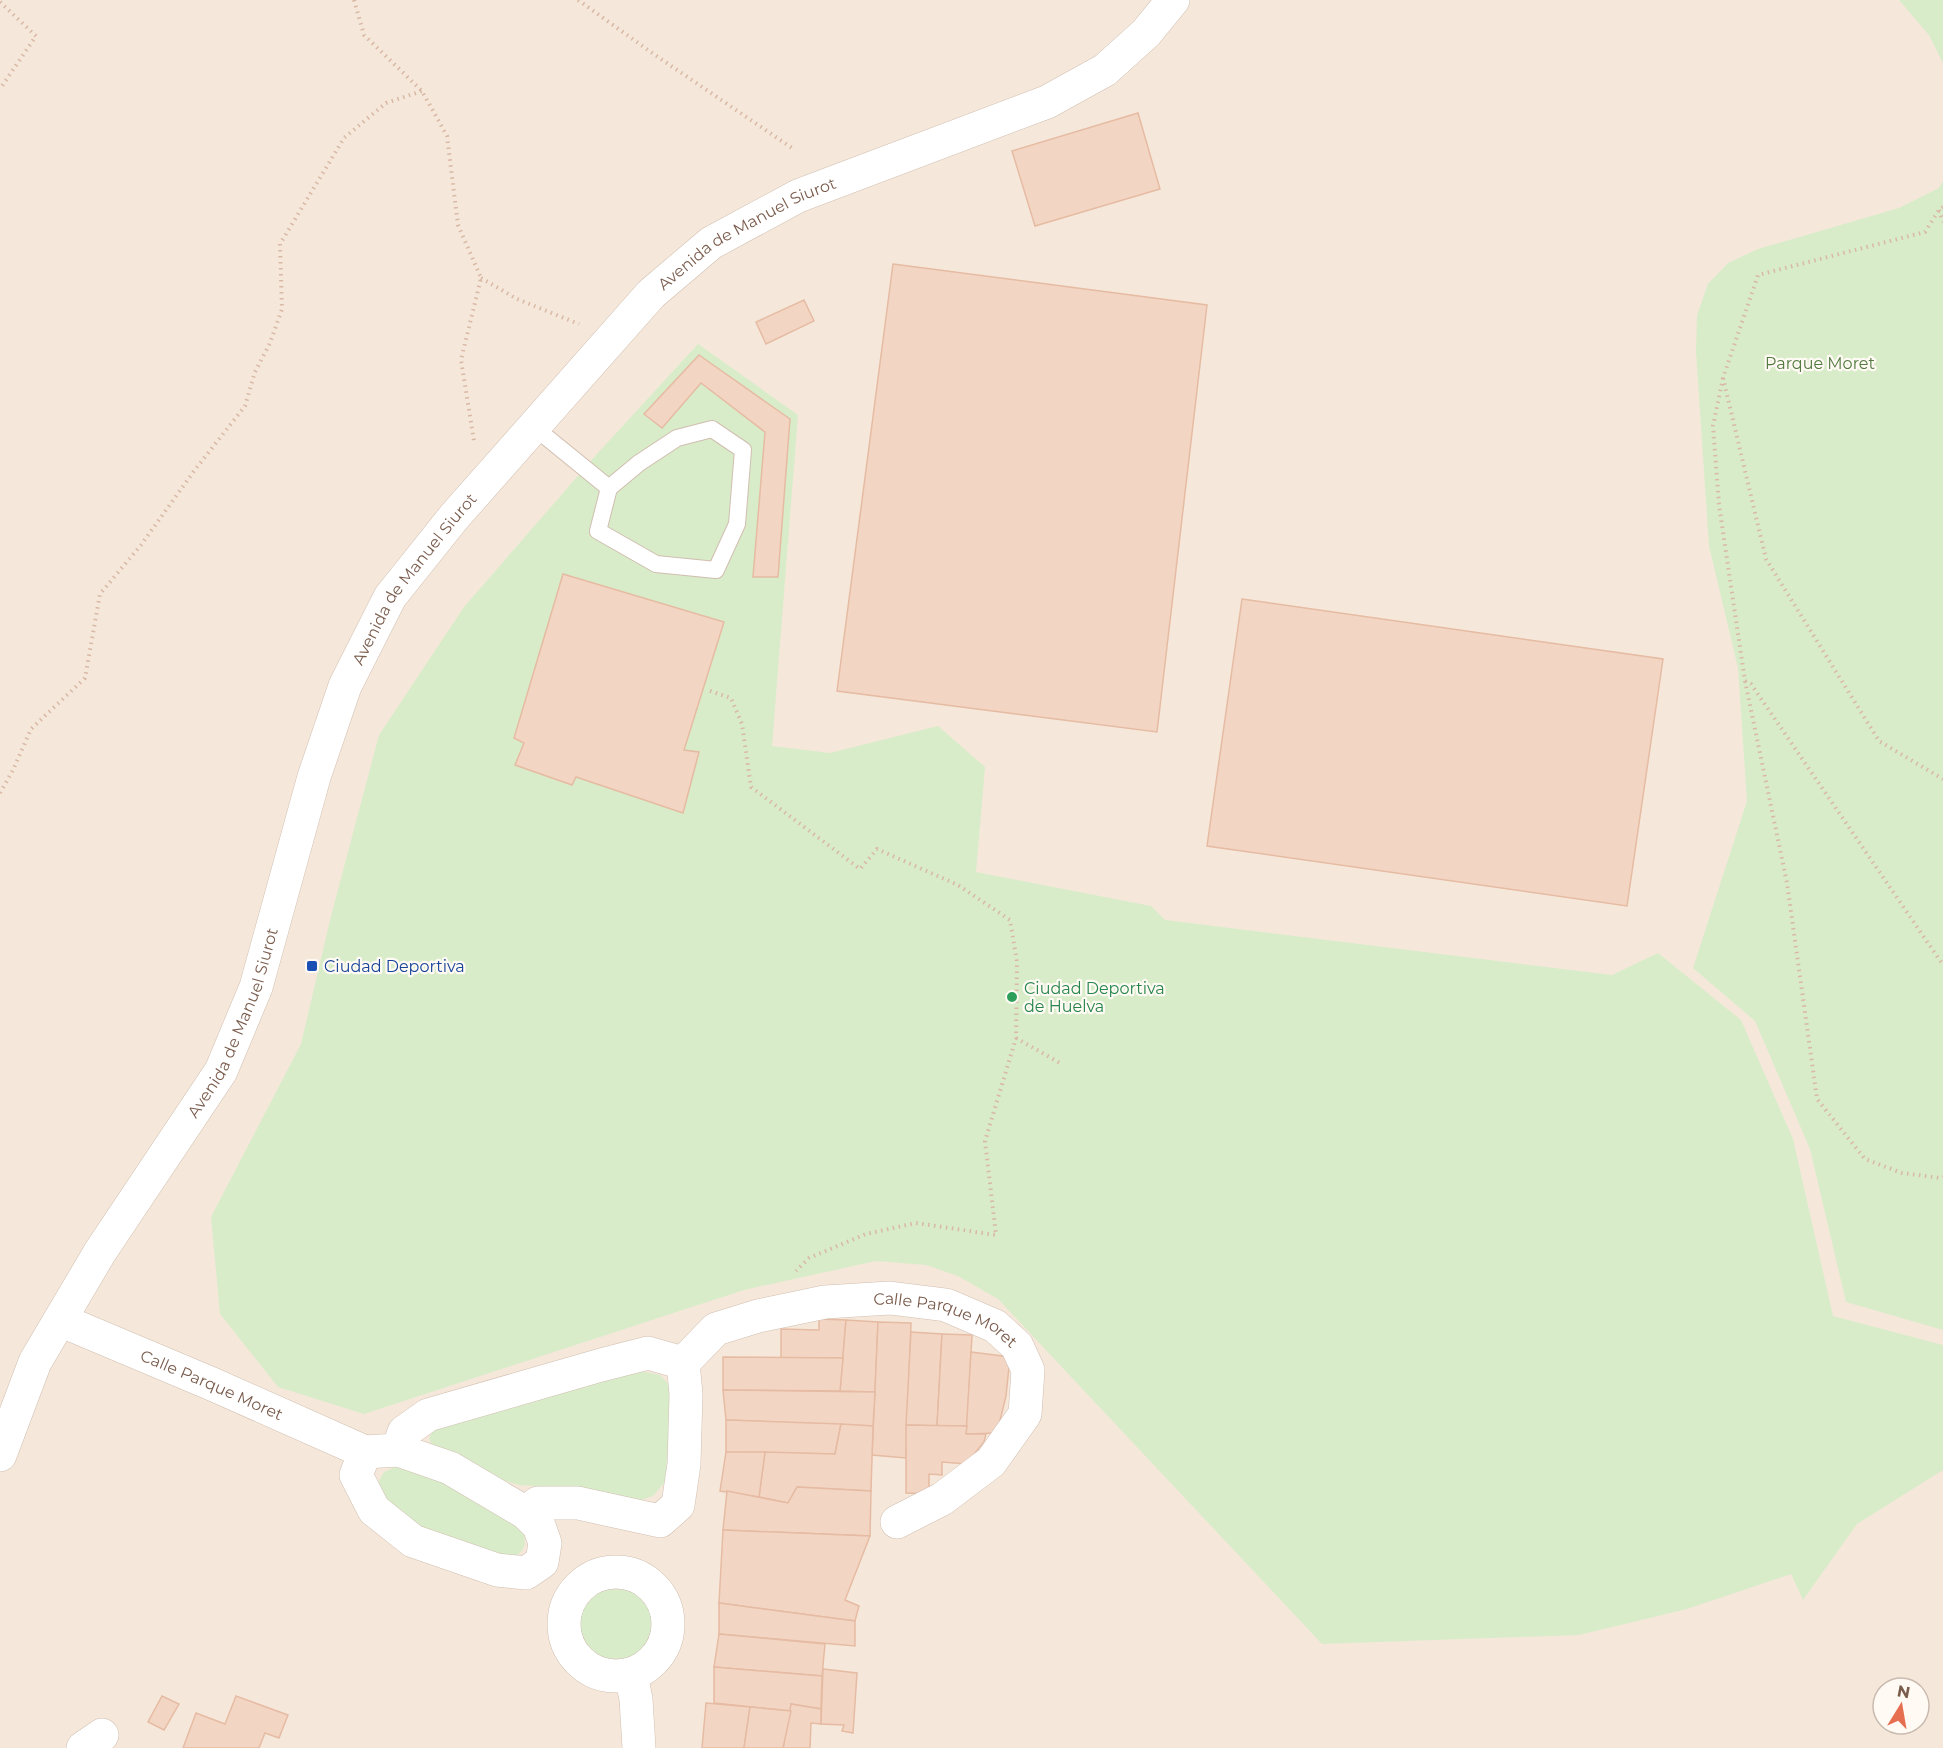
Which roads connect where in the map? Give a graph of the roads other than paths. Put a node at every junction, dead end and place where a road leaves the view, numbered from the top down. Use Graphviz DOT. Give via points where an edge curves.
graph roads {
  1 [pos="1173,0"];
  2 [pos="534,427"];
  3 [pos="609,488"];
  4 [pos="60,1320"];
  5 [pos="683,1363"];
  6 [pos="398,1450"];
  7 [pos="365,1452"];
  8 [pos="0,1455"];
  9 [pos="526,1513"];
  10 [pos="897,1522"];
  11 [pos="542,1562"];
  12 [pos="580,1587"];
  13 [pos="631,1675"];
  14 [pos="639,1748"];
  1 -- 2 [label="street, Avenida de Manuel Siurot" via="1146,33 1105,70 1047,102 798,196 711,243 651,294"];
  2 -- 3 [label="lane"];
  2 -- 4 [label="street, Avenida de Manuel Siurot" via="390,597 345,686 314,777 256,987 221,1071 100,1252"];
  3 -- 3 [label="lane" via="677,438 712,429 743,450 737,524 716,570 656,564 598,531"];
  4 -- 7 [label="street, Calle Parque Moret"];
  4 -- 8 [label="street, Avenida de Manuel Siurot" via="35,1362"];
  5 -- 6 [label="street" via="648,1353 428,1414 404,1432"];
  5 -- 9 [label="street" via="685,1440 678,1505 660,1521 578,1503 538,1503"];
  5 -- 10 [label="street, Calle Parque Moret" via="716,1329 825,1302 890,1298 946,1305 995,1326 1017,1346 1028,1370 1025,1414 991,1462 942,1499"];
  6 -- 7 [label="street"];
  6 -- 9 [label="street" via="450,1468"];
  7 -- 11 [label="street" via="356,1475 374,1509 413,1541 497,1570 526,1573"];
  9 -- 11 [label="street" via="539,1527 545,1543"];
  11 -- 12 [label="street"];
  12 -- 13 [label="street" via="569,1600 564,1617 571,1650 596,1673 613,1677"];
  12 -- 13 [label="street" via="610,1572 628,1573 644,1580 665,1606 666,1640 646,1667"];
  13 -- 14 [label="street"];
}
